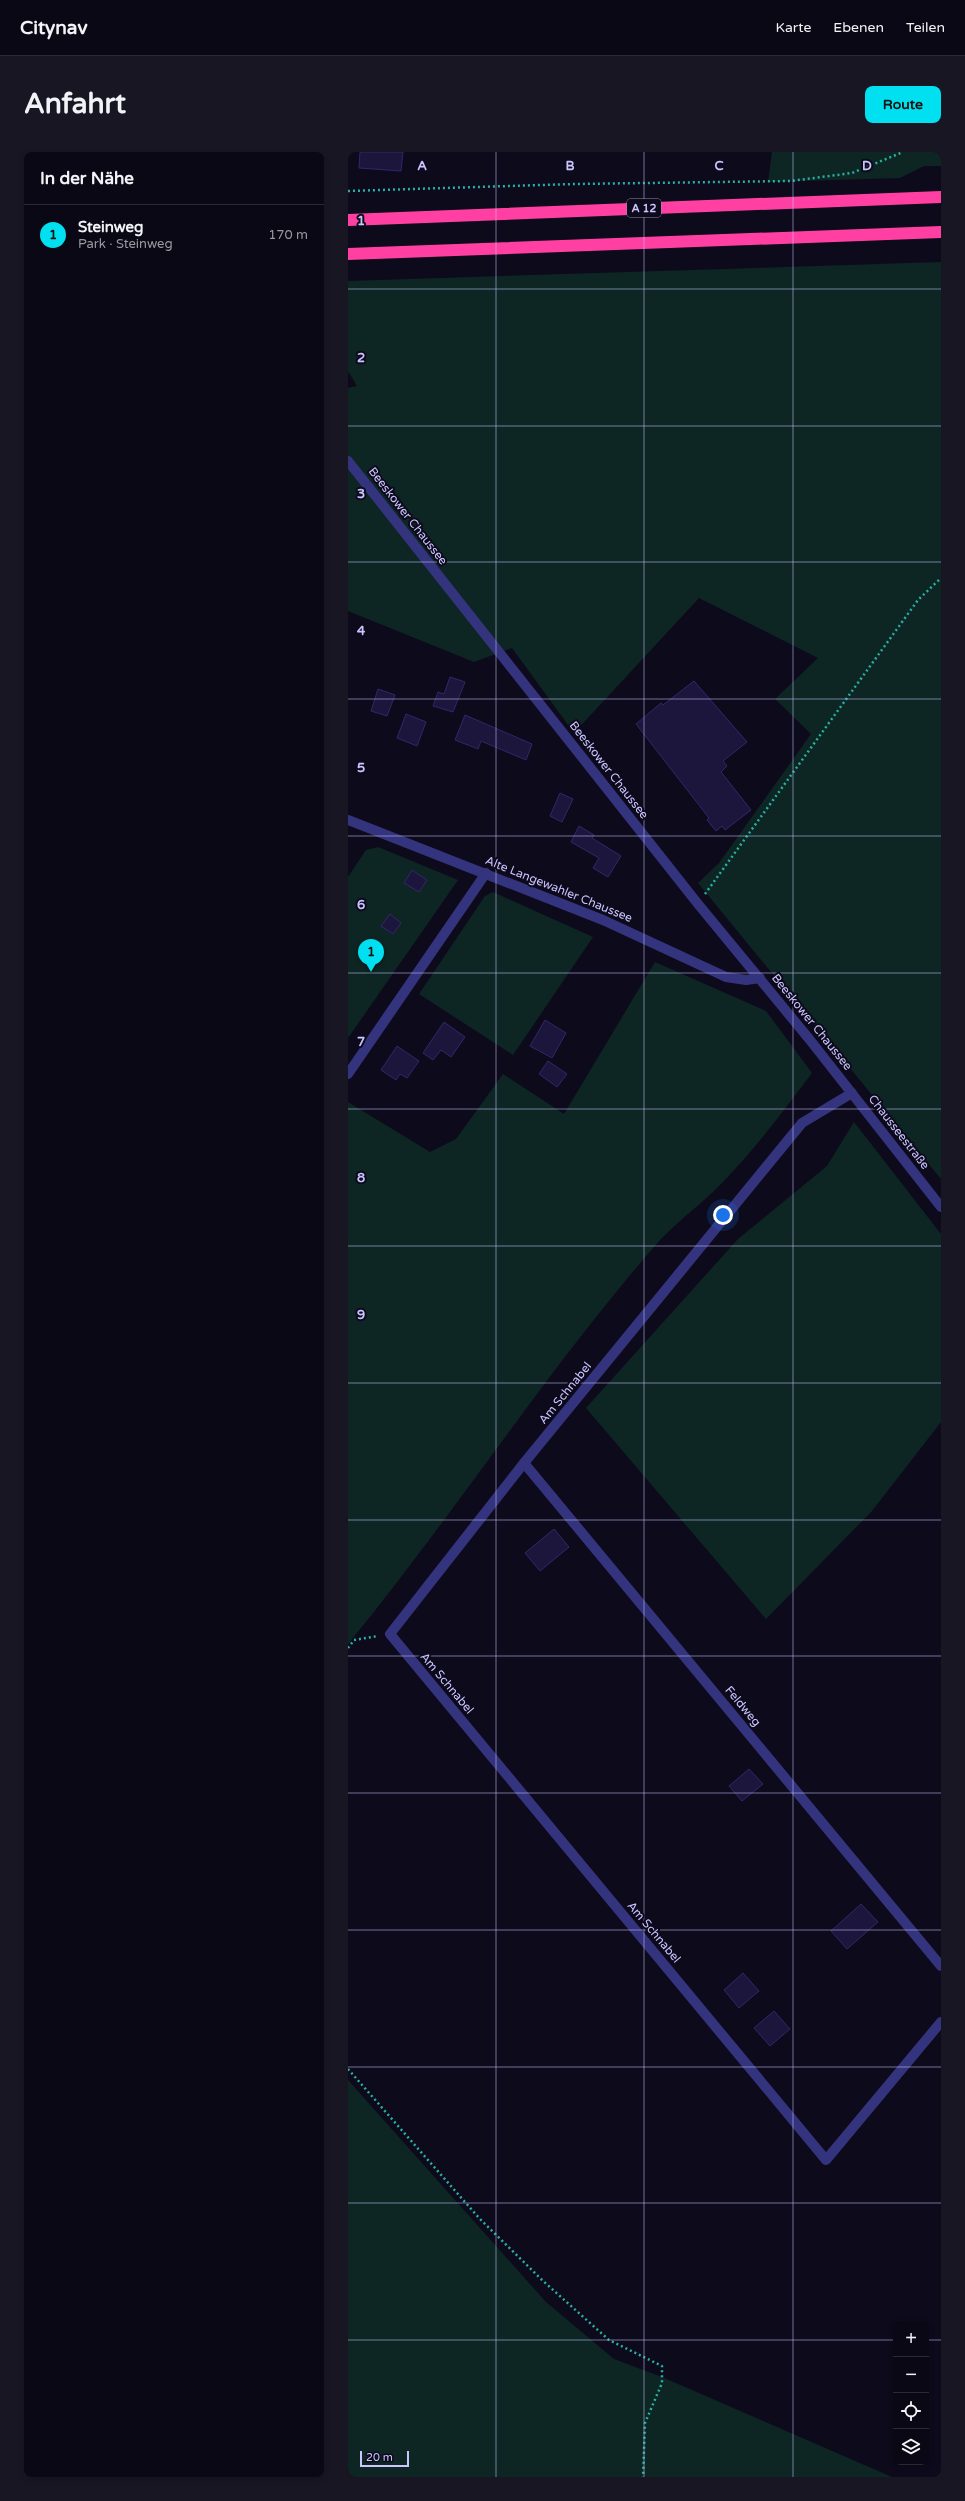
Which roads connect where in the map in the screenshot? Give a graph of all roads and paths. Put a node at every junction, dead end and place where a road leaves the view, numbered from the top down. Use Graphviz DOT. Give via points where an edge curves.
graph roads {
  1 [pos="904,152"];
  2 [pos="348,191"];
  3 [pos="941,197"];
  4 [pos="348,220"];
  5 [pos="941,232"];
  6 [pos="348,254"];
  7 [pos="348,461"];
  8 [pos="941,578"];
  9 [pos="348,820"];
  10 [pos="486,873"];
  11 [pos="698,904"];
  12 [pos="760,978"];
  13 [pos="348,1074"];
  14 [pos="852,1093"];
  15 [pos="941,1206"];
  16 [pos="524,1463"];
  17 [pos="390,1634"];
  18 [pos="348,1648"];
  19 [pos="941,1966"];
  20 [pos="941,2022"];
  21 [pos="348,2068"];
  22 [pos="643,2477"];
  1 -- 2 [label="path" via="852,173 791,181"];
  3 -- 4 [label="highway, A 12"];
  5 -- 6 [label="highway"];
  7 -- 11 [label="street, Beeskower Chaussee"];
  8 -- 11 [label="path" via="918,600"];
  9 -- 10 [label="street, Alte Langewahler Chaussee"];
  10 -- 12 [label="street, Alte Langewahler Chaussee" via="603,920 726,976 746,980"];
  10 -- 13 [label="street"];
  11 -- 12 [label="street, Beeskower Chaussee"];
  12 -- 14 [label="street, Beeskower Chaussee"];
  14 -- 15 [label="street, Chausseestraße"];
  14 -- 16 [label="street, Am Schnabel" via="802,1123"];
  16 -- 17 [label="street, Am Schnabel"];
  16 -- 19 [label="street, Feldweg"];
  17 -- 18 [label="path" via="354,1640"];
  17 -- 20 [label="street, Am Schnabel" via="826,2160"];
  21 -- 22 [label="path" via="479,2218 542,2280 609,2340 662,2366 662,2383 645,2423"];
}
